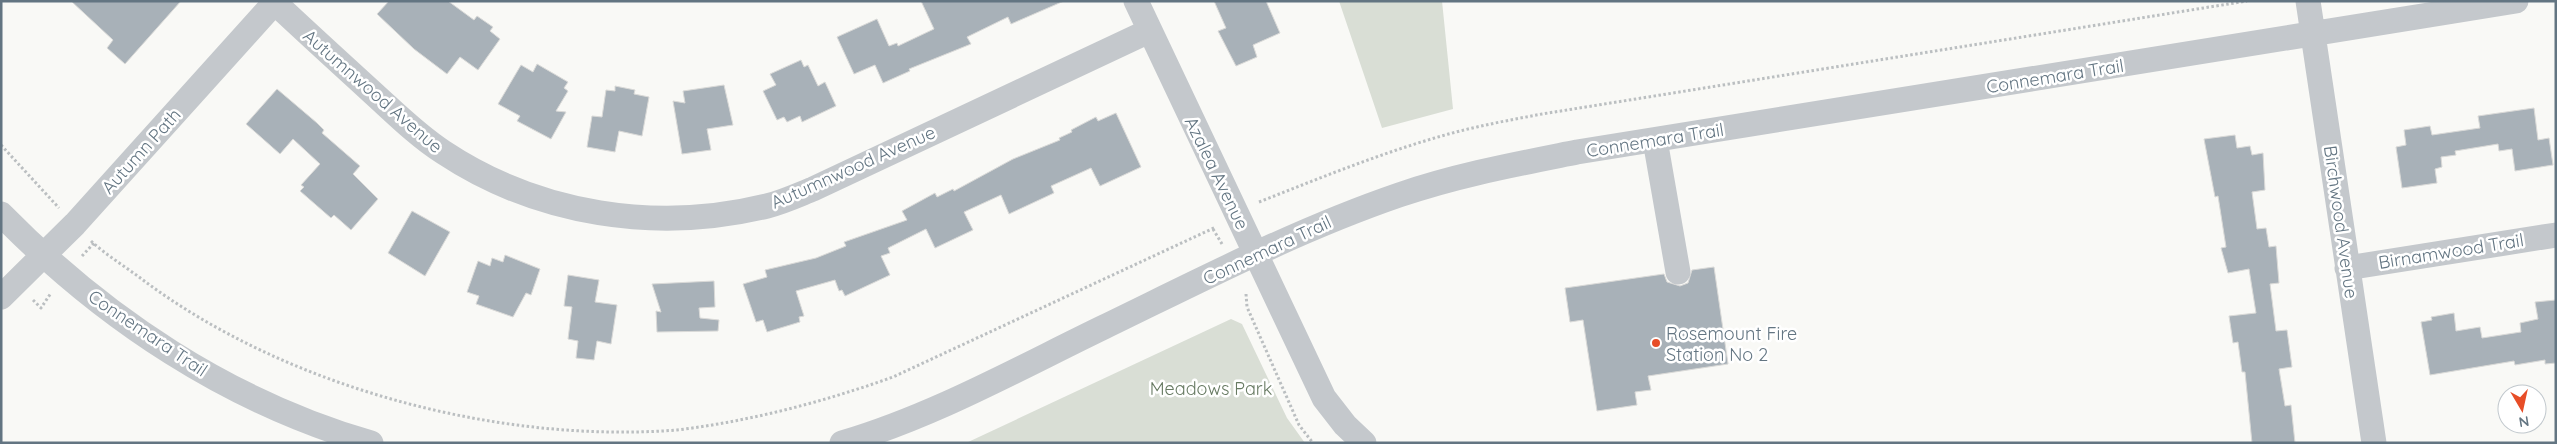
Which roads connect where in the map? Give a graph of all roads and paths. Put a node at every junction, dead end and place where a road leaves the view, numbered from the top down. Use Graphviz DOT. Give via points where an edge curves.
graph roads {
  1 [pos="1136,1"];
  2 [pos="2247,1"];
  3 [pos="2308,1"];
  4 [pos="2516,1"];
  5 [pos="275,2"];
  6 [pos="1149,31"];
  7 [pos="2313,35"];
  8 [pos="1655,140"];
  9 [pos="1,145"];
  10 [pos="1,214"];
  11 [pos="1237,215"];
  12 [pos="75,224"];
  13 [pos="2556,235"];
  14 [pos="42,255"];
  15 [pos="1256,255"];
  16 [pos="2347,268"];
  17 [pos="1678,272"];
  18 [pos="1,298"];
  19 [pos="1247,307"];
  20 [pos="371,443"];
  21 [pos="842,443"];
  22 [pos="1313,443"];
  23 [pos="1364,443"];
  24 [pos="2374,443"];
  1 -- 6 [label="street, Azalea Avenue"];
  2 -- 11 [label="path" via="1494,123 1344,168 1256,203"];
  3 -- 7 [label="street, Birchwood Avenue"];
  4 -- 7 [label="street, Connemara Trail"];
  5 -- 6 [label="street, Autumnwood Avenue" via="414,130 472,170 531,196 568,207 650,218 688,218 768,206 813,189"];
  5 -- 12 [label="street, Autumn Path"];
  6 -- 11 [label="street, Azalea Avenue"];
  7 -- 8 [label="street, Connemara Trail"];
  7 -- 16 [label="street, Birchwood Avenue"];
  8 -- 15 [label="street, Connemara Trail" via="1531,161 1444,181 1342,216"];
  8 -- 17 [label="street"];
  9 -- 12 [label="path"];
  10 -- 14 [label="street, Connemara Trail"];
  11 -- 12 [label="path" via="893,377 857,390 783,411 716,424 675,430 594,433 515,427 443,414 370,395 286,364 190,313 94,243"];
  11 -- 15 [label="street, Azalea Avenue"];
  12 -- 14 [label="street, Autumn Path"];
  13 -- 16 [label="street, Birnamwood Trail"];
  14 -- 18 [label="street, Autumn Path"];
  14 -- 20 [label="street, Connemara Trail" via="138,330 187,362 276,409"];
  15 -- 21 [label="street, Connemara Trail" via="965,394 890,427"];
  15 -- 23 [label="street, Azalea Avenue" via="1324,398"];
  16 -- 24 [label="street, Birchwood Avenue"];
  19 -- 22 [label="path" via="1299,425"];
}
